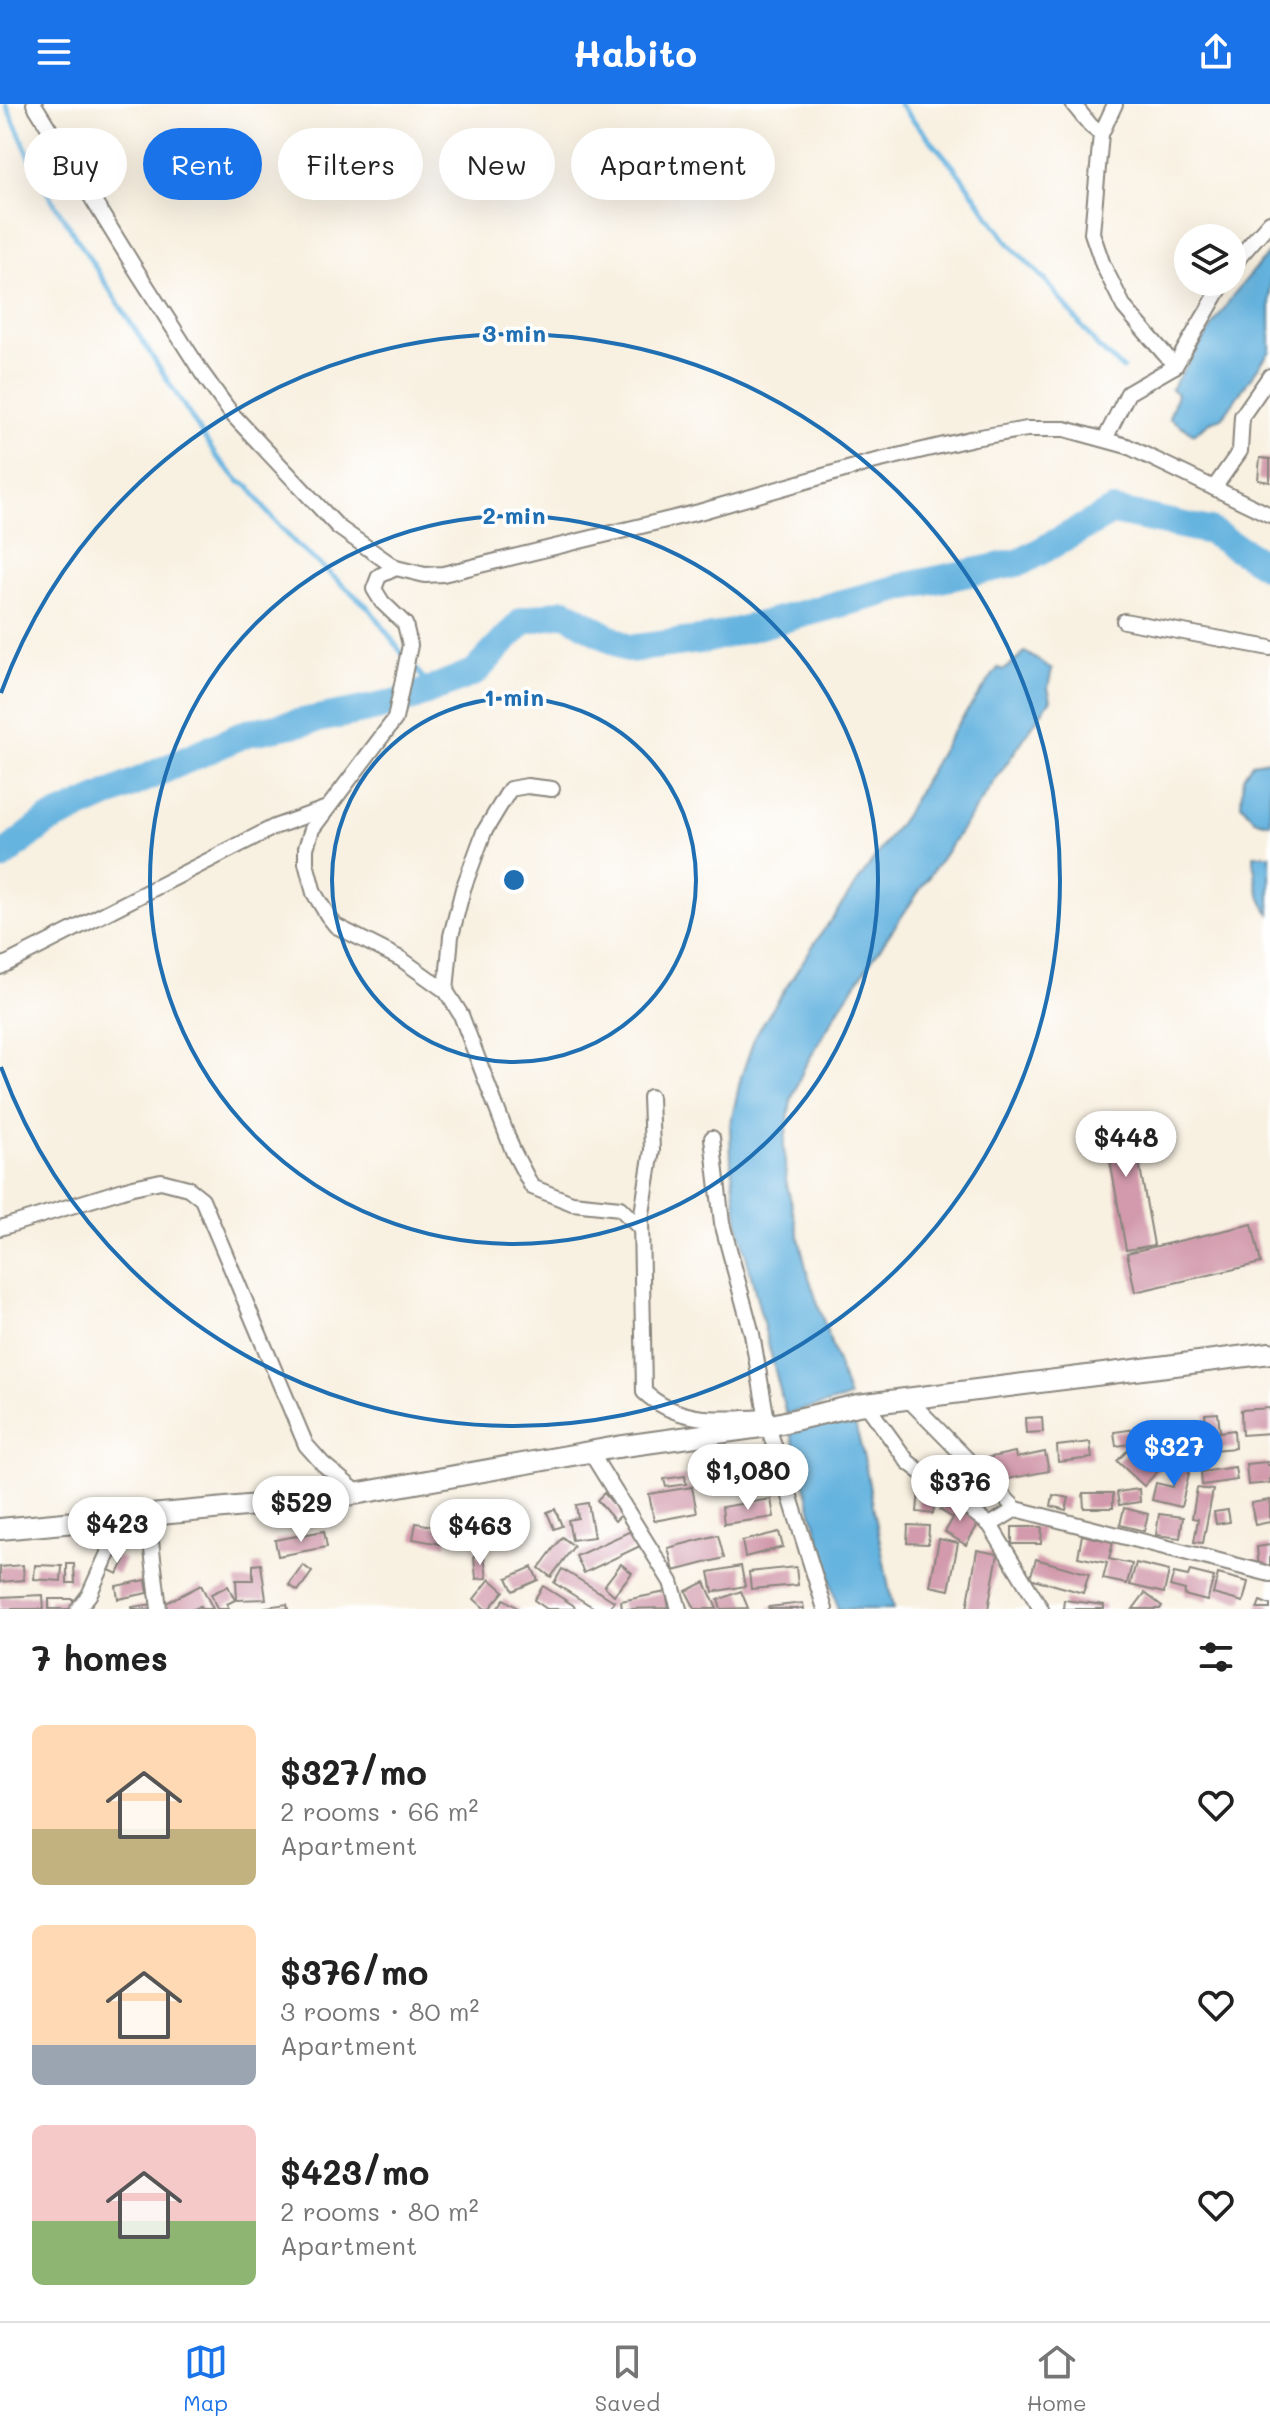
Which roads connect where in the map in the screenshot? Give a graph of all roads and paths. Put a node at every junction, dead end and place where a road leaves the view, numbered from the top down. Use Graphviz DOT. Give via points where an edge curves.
graph roads {
  1 [pos="34,104"];
  2 [pos="1073,104"];
  3 [pos="1115,104"];
  4 [pos="1101,134"];
  5 [pos="1270,222"];
  6 [pos="1246,249"];
  7 [pos="1216,296"];
  8 [pos="1175,366"];
  9 [pos="1270,376"];
  10 [pos="1105,439"];
  11 [pos="1214,488"];
  12 [pos="1270,515"];
  13 [pos="396,568"];
  14 [pos="1124,621"];
  15 [pos="1270,648"];
  16 [pos="552,789"];
  17 [pos="327,808"];
  18 [pos="0,967"];
  19 [pos="446,991"];
  20 [pos="650,1097"];
  21 [pos="712,1138"];
  22 [pos="0,1228"];
  23 [pos="641,1229"];
  24 [pos="1270,1353"];
  25 [pos="907,1398"];
  26 [pos="862,1404"];
  27 [pos="771,1422"];
  28 [pos="591,1453"];
  29 [pos="358,1493"];
  30 [pos="1016,1509"];
  31 [pos="148,1516"];
  32 [pos="124,1518"];
  33 [pos="990,1525"];
  34 [pos="0,1529"];
  35 [pos="1270,1574"];
  36 [pos="78,1609"];
  37 [pos="159,1609"];
  38 [pos="679,1609"];
  39 [pos="825,1609"];
  40 [pos="1041,1609"];
  1 -- 13 [label="street" via="231,413 338,527"];
  2 -- 4 [label="street"];
  3 -- 4 [label="street"];
  4 -- 8 [label="street" via="1092,233 1124,307"];
  5 -- 6 [label="street"];
  7 -- 8 [label="street"];
  8 -- 10 [label="street" via="1128,393"];
  9 -- 11 [label="street" via="1242,416 1240,451"];
  10 -- 11 [label="street"];
  10 -- 13 [label="street" via="1049,428 974,438 443,574"];
  11 -- 12 [label="street"];
  13 -- 17 [label="street" via="379,576 374,589 405,624 410,645 395,719"];
  14 -- 15 [label="street"];
  16 -- 19 [label="street" via="510,789 484,832 451,936"];
  17 -- 18 [label="street" via="274,827"];
  17 -- 19 [label="street" via="312,829 306,863 314,893 328,916 336,926 401,959"];
  19 -- 23 [label="street" via="461,1015 532,1187 572,1203 620,1208"];
  20 -- 23 [label="street" via="652,1150"];
  21 -- 27 [label="street" via="722,1223"];
  22 -- 29 [label="street" via="161,1181 188,1188 202,1199 306,1445"];
  23 -- 27 [label="street" via="644,1392 660,1407 679,1414"];
  24 -- 25 [label="main road"];
  25 -- 26 [label="main road"];
  25 -- 30 [label="street"];
  26 -- 27 [label="main road"];
  26 -- 33 [label="street" via="908,1462"];
  27 -- 28 [label="main road"];
  27 -- 39 [label="street"];
  28 -- 29 [label="main road"];
  28 -- 38 [label="street" via="671,1582"];
  29 -- 31 [label="main road"];
  30 -- 33 [label="street"];
  30 -- 35 [label="street"];
  31 -- 32 [label="main road"];
  31 -- 37 [label="street"];
  32 -- 34 [label="main road"];
  32 -- 36 [label="street"];
  33 -- 40 [label="street"];
}
